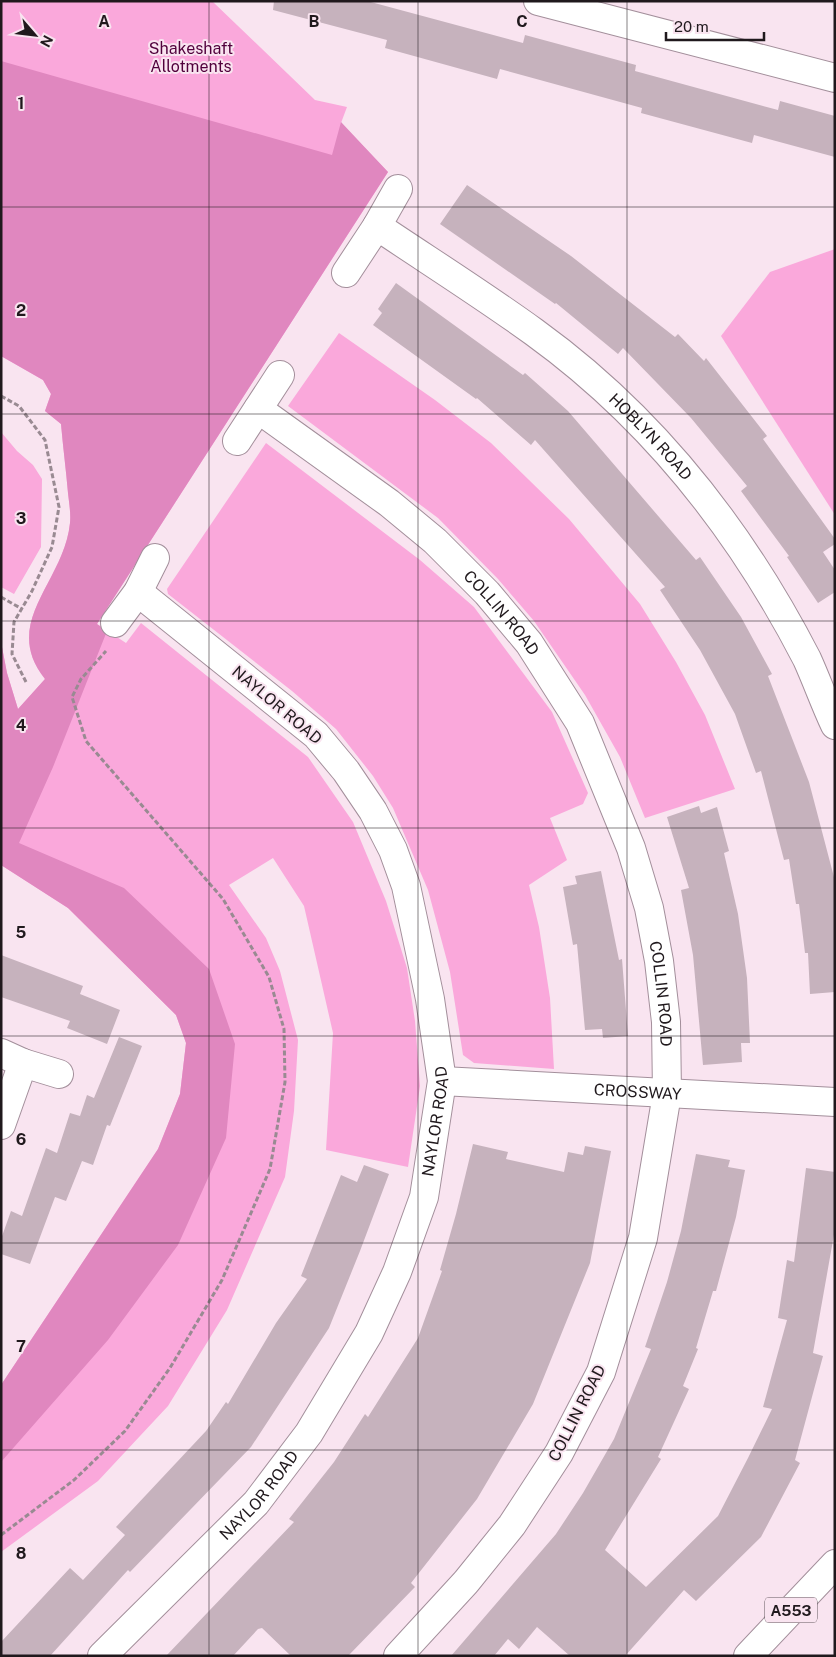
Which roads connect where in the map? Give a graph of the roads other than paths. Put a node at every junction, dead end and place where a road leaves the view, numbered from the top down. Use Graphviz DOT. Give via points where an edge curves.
graph roads {
  1 [pos="538,1"];
  2 [pos="835,78"];
  3 [pos="398,189"];
  4 [pos="377,226"];
  5 [pos="346,273"];
  6 [pos="280,375"];
  7 [pos="258,409"];
  8 [pos="237,442"];
  9 [pos="155,558"];
  10 [pos="138,592"];
  11 [pos="115,623"];
  12 [pos="835,725"];
  13 [pos="12,1058"];
  14 [pos="59,1074"];
  15 [pos="442,1081"];
  16 [pos="667,1094"];
  17 [pos="835,1102"];
  18 [pos="1,1125"];
  19 [pos="835,1564"];
  20 [pos="102,1656"];
  21 [pos="398,1656"];
  22 [pos="748,1656"];
  1 -- 2 [label="street"];
  3 -- 4 [label="street"];
  4 -- 5 [label="street"];
  4 -- 12 [label="street, HOBLYN ROAD" via="535,332 637,420 672,456 738,542 767,588 808,661"];
  6 -- 7 [label="street"];
  7 -- 8 [label="street"];
  7 -- 16 [label="street, COLLIN ROAD" via="389,503 435,541 487,593 529,643 580,723 631,848 648,908 659,961 666,1022"];
  9 -- 10 [label="street"];
  10 -- 11 [label="street"];
  10 -- 15 [label="street, NAYLOR ROAD" via="316,735 373,810 406,886 430,999"];
  13 -- 14 [label="street"];
  13 -- 18 [label="street"];
  15 -- 16 [label="street, CROSSWAY"];
  15 -- 20 [label="street, NAYLOR ROAD" via="424,1197 397,1272 364,1341 309,1433 256,1503"];
  16 -- 17 [label="street, CROSSWAY"];
  16 -- 21 [label="street, COLLIN ROAD" via="643,1238 601,1372 559,1453 512,1525 466,1582"];
  19 -- 22 [label="street, A553"];
}
